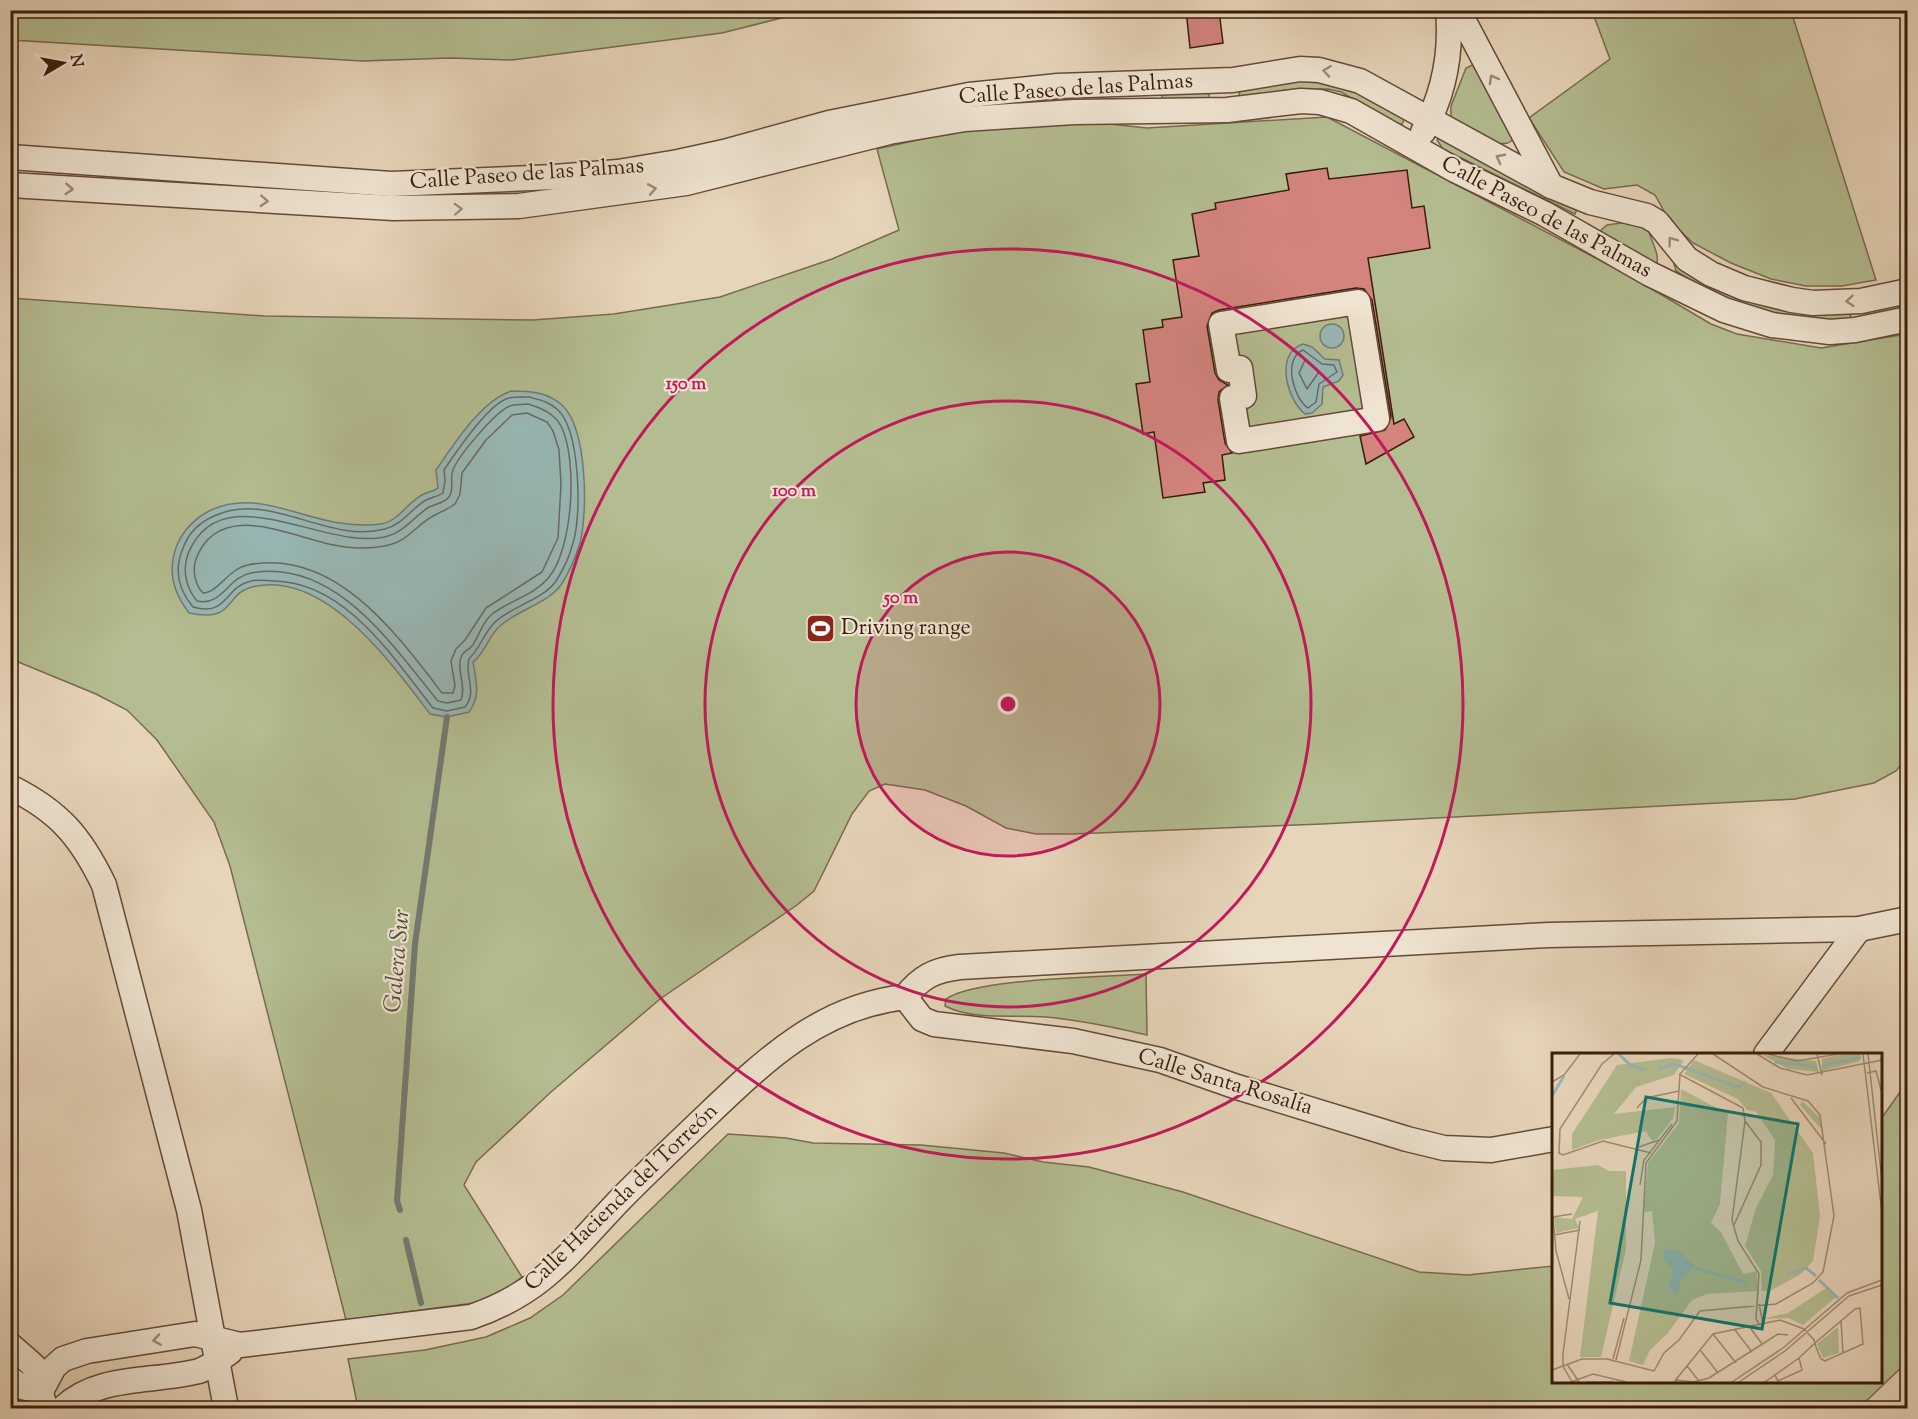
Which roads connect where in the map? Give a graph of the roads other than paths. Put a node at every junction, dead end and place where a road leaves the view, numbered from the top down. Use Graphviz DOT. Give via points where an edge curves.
graph roads {
  1 [pos="1448,10"];
  2 [pos="1458,10"];
  3 [pos="1430,120"];
  4 [pos="1415,148"];
  5 [pos="10,157"];
  6 [pos="10,185"];
  7 [pos="1551,186"];
  8 [pos="1908,291"];
  9 [pos="1908,320"];
  10 [pos="1377,419"];
  11 [pos="10,786"];
  12 [pos="1908,919"];
  13 [pos="1859,929"];
  14 [pos="905,997"];
  15 [pos="1767,1053"];
  16 [pos="1552,1138"];
  17 [pos="10,1345"];
  18 [pos="216,1350"];
  19 [pos="10,1379"];
  20 [pos="43,1400"];
  21 [pos="63,1408"];
  22 [pos="226,1408"];
  1 -- 3 [label="street" via="1448,61"];
  7 -- 2 [label="street, one-way"];
  3 -- 4 [label="street"];
  3 -- 5 [label="street, Calle Paseo de las Palmas, one-way" via="1347,75 1300,69 1233,80 1058,86 969,95 829,123 678,162 554,177 391,184"];
  7 -- 3 [label="street, Calle Paseo de las Palmas, one-way"];
  6 -- 4 [label="street, Calle Paseo de las Palmas, one-way" via="393,208 519,206 686,183 889,132 965,119 1074,112 1227,110 1301,101 1351,111"];
  4 -- 9 [label="street, Calle Paseo de las Palmas" via="1724,310 1772,325 1830,332"];
  8 -- 7 [label="street, Calle Paseo de las Palmas, one-way" via="1831,303 1761,293 1697,266 1647,216 1590,202"];
  10 -- 10 [label="street" via="1358,302 1221,324 1229,370 1240,368 1244,396 1232,398 1239,441"];
  11 -- 18 [label="street" via="52,811 71,829 104,885 189,1210"];
  12 -- 13 [label="street"];
  13 -- 14 [label="street" via="1548,935 960,967 928,974"];
  13 -- 15 [label="street"];
  14 -- 16 [label="street, Calle Santa Rosalía" via="922,1018 934,1024 1073,1041 1160,1060 1271,1098 1444,1148 1491,1150"];
  14 -- 18 [label="street, Calle Hacienda del Torreón" via="876,1000 850,1010 766,1059 634,1185 547,1277 502,1306 471,1317"];
  17 -- 20 [label="street" via="34,1366"];
  18 -- 20 [label="street, one-way" via="195,1334 87,1351 58,1363"];
  18 -- 21 [label="street, Calle Hacienda del Torreón" via="201,1370 97,1387"];
  18 -- 22 [label="street"];
  19 -- 20 [label="street"];
}
